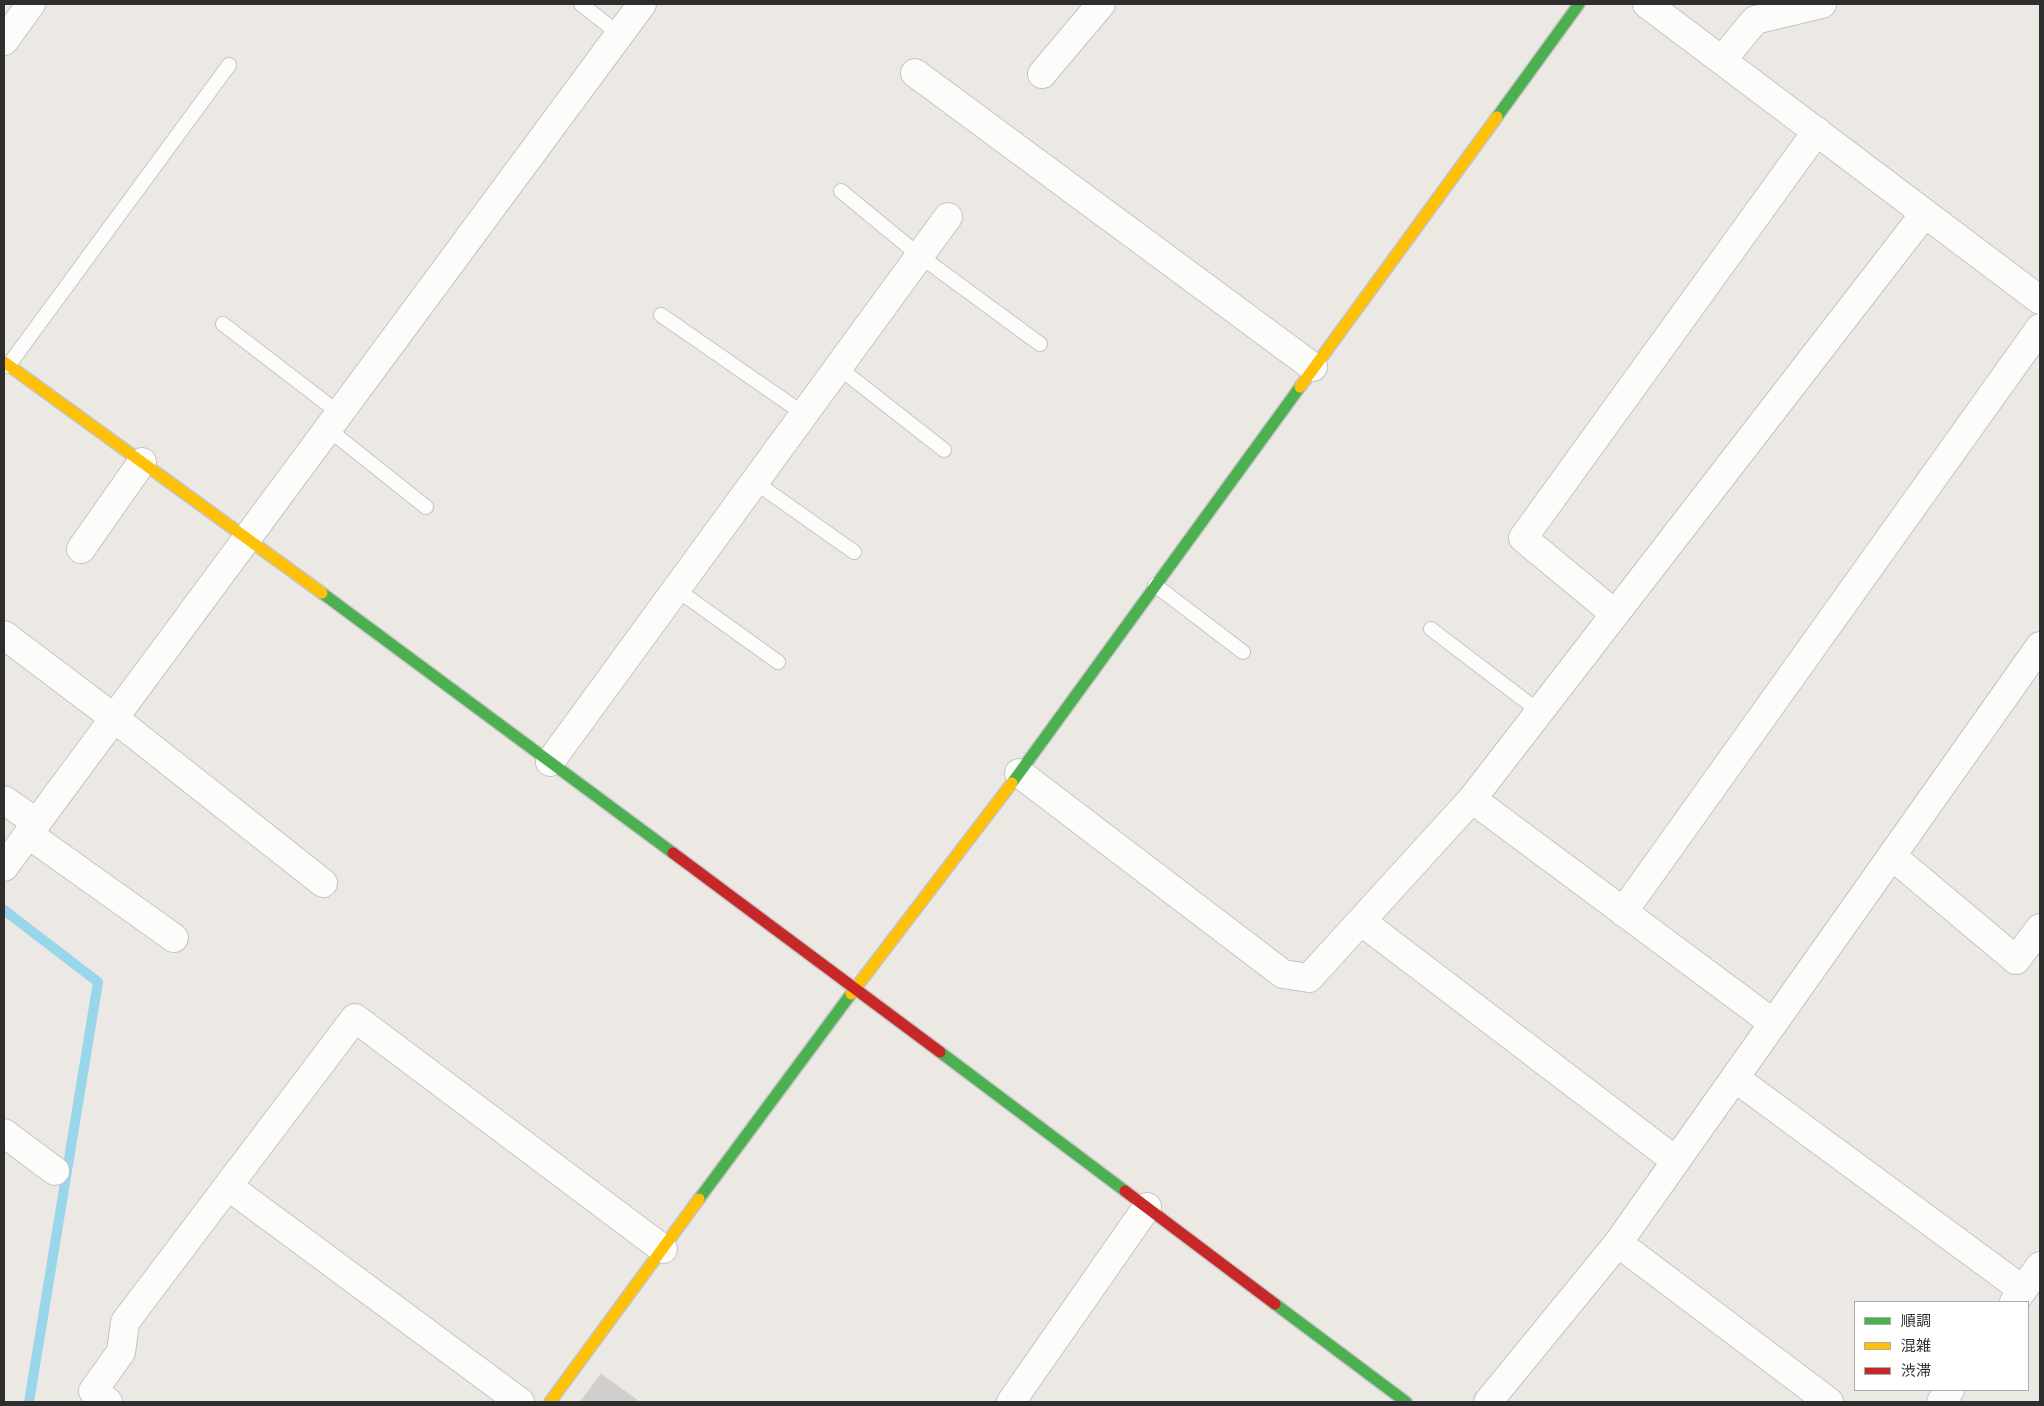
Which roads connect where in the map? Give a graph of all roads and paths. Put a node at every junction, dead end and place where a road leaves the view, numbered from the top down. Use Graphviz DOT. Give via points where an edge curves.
graph roads {
  1 [pos="31,4"];
  2 [pos="581,4"];
  3 [pos="642,4"];
  4 [pos="1101,4"];
  5 [pos="1579,4"];
  6 [pos="1647,4"];
  7 [pos="1822,4"];
  8 [pos="1754,12"];
  9 [pos="619,34"];
  10 [pos="4,41"];
  11 [pos="1723,59"];
  12 [pos="229,65"];
  13 [pos="915,73"];
  14 [pos="1042,74"];
  15 [pos="1817,131"];
  16 [pos="841,191"];
  17 [pos="1925,213"];
  18 [pos="948,217"];
  19 [pos="920,256"];
  20 [pos="2040,300"];
  21 [pos="661,315"];
  22 [pos="223,324"];
  23 [pos="2040,328"];
  24 [pos="1040,344"];
  25 [pos="6,364"];
  26 [pos="838,367"];
  27 [pos="1313,367"];
  28 [pos="804,414"];
  29 [pos="333,421"];
  30 [pos="944,450"];
  31 [pos="142,462"];
  32 [pos="755,482"];
  33 [pos="426,507"];
  34 [pos="247,538"];
  35 [pos="82,549"];
  36 [pos="854,552"];
  37 [pos="1155,585"];
  38 [pos="676,589"];
  39 [pos="1615,614"];
  40 [pos="1431,629"];
  41 [pos="4,635"];
  42 [pos="2040,646"];
  43 [pos="1243,652"];
  44 [pos="778,662"];
  45 [pos="1540,712"];
  46 [pos="114,718"];
  47 [pos="550,762"];
  48 [pos="1018,773"];
  49 [pos="1472,799"];
  50 [pos="4,800"];
  51 [pos="32,828"];
  52 [pos="1892,856"];
  53 [pos="4,867"];
  54 [pos="323,883"];
  55 [pos="1623,912"];
  56 [pos="1361,921"];
  57 [pos="2040,928"];
  58 [pos="174,938"];
  59 [pos="855,988"];
  60 [pos="1773,1023"];
  61 [pos="1735,1078"];
  62 [pos="4,1133"];
  63 [pos="1676,1161"];
  64 [pos="55,1171"];
  65 [pos="228,1186"];
  66 [pos="1147,1207"];
  67 [pos="1618,1243"];
  68 [pos="663,1249"];
  69 [pos="2040,1266"];
  70 [pos="2018,1296"];
  71 [pos="1949,1391"];
  72 [pos="108,1402"];
  73 [pos="520,1402"];
  74 [pos="550,1402"];
  75 [pos="1011,1402"];
  76 [pos="1406,1402"];
  77 [pos="1488,1402"];
  78 [pos="1828,1402"];
  79 [pos="1941,1402"];
  1 -- 10 [label="street"];
  2 -- 9 [label="lane"];
  3 -- 9 [label="street"];
  4 -- 14 [label="street"];
  5 -- 27 [label="street"];
  6 -- 11 [label="street"];
  7 -- 8 [label="street"];
  8 -- 11 [label="street"];
  9 -- 29 [label="street"];
  11 -- 15 [label="street"];
  12 -- 25 [label="lane"];
  13 -- 27 [label="street"];
  15 -- 17 [label="street"];
  15 -- 39 [label="street" via="1523,538"];
  16 -- 19 [label="lane"];
  17 -- 20 [label="street"];
  17 -- 39 [label="street"];
  18 -- 19 [label="street"];
  19 -- 24 [label="lane"];
  19 -- 26 [label="street"];
  21 -- 28 [label="lane"];
  22 -- 29 [label="lane"];
  23 -- 55 [label="street"];
  25 -- 31 [label="street"];
  26 -- 28 [label="street"];
  26 -- 30 [label="lane"];
  27 -- 37 [label="street"];
  28 -- 32 [label="street"];
  29 -- 33 [label="lane"];
  29 -- 34 [label="street"];
  31 -- 34 [label="street"];
  31 -- 35 [label="street"];
  32 -- 36 [label="lane"];
  32 -- 38 [label="street"];
  34 -- 46 [label="street"];
  34 -- 47 [label="street"];
  37 -- 43 [label="lane"];
  37 -- 48 [label="street"];
  38 -- 44 [label="lane"];
  38 -- 47 [label="street"];
  39 -- 45 [label="street"];
  40 -- 45 [label="lane"];
  41 -- 46 [label="street"];
  42 -- 52 [label="street"];
  45 -- 49 [label="street"];
  46 -- 51 [label="street"];
  46 -- 54 [label="street"];
  47 -- 59 [label="street"];
  48 -- 56 [label="street" via="1283,974 1310,978"];
  48 -- 59 [label="street"];
  49 -- 55 [label="street"];
  49 -- 56 [label="street"];
  50 -- 51 [label="street"];
  51 -- 53 [label="street"];
  51 -- 58 [label="street"];
  52 -- 57 [label="street" via="2016,960"];
  52 -- 60 [label="street"];
  55 -- 60 [label="street"];
  56 -- 63 [label="street"];
  59 -- 66 [label="street"];
  59 -- 68 [label="street"];
  60 -- 61 [label="street"];
  61 -- 63 [label="street"];
  61 -- 70 [label="street"];
  62 -- 64 [label="street"];
  63 -- 67 [label="street"];
  65 -- 68 [label="street" via="356,1018"];
  65 -- 72 [label="street" via="125,1322 121,1352 93,1391"];
  65 -- 73 [label="street"];
  66 -- 75 [label="street"];
  66 -- 76 [label="street"];
  67 -- 77 [label="street"];
  67 -- 78 [label="street"];
  68 -- 74 [label="street"];
  69 -- 70 [label="street"];
  71 -- 79 [label="street"];
}
